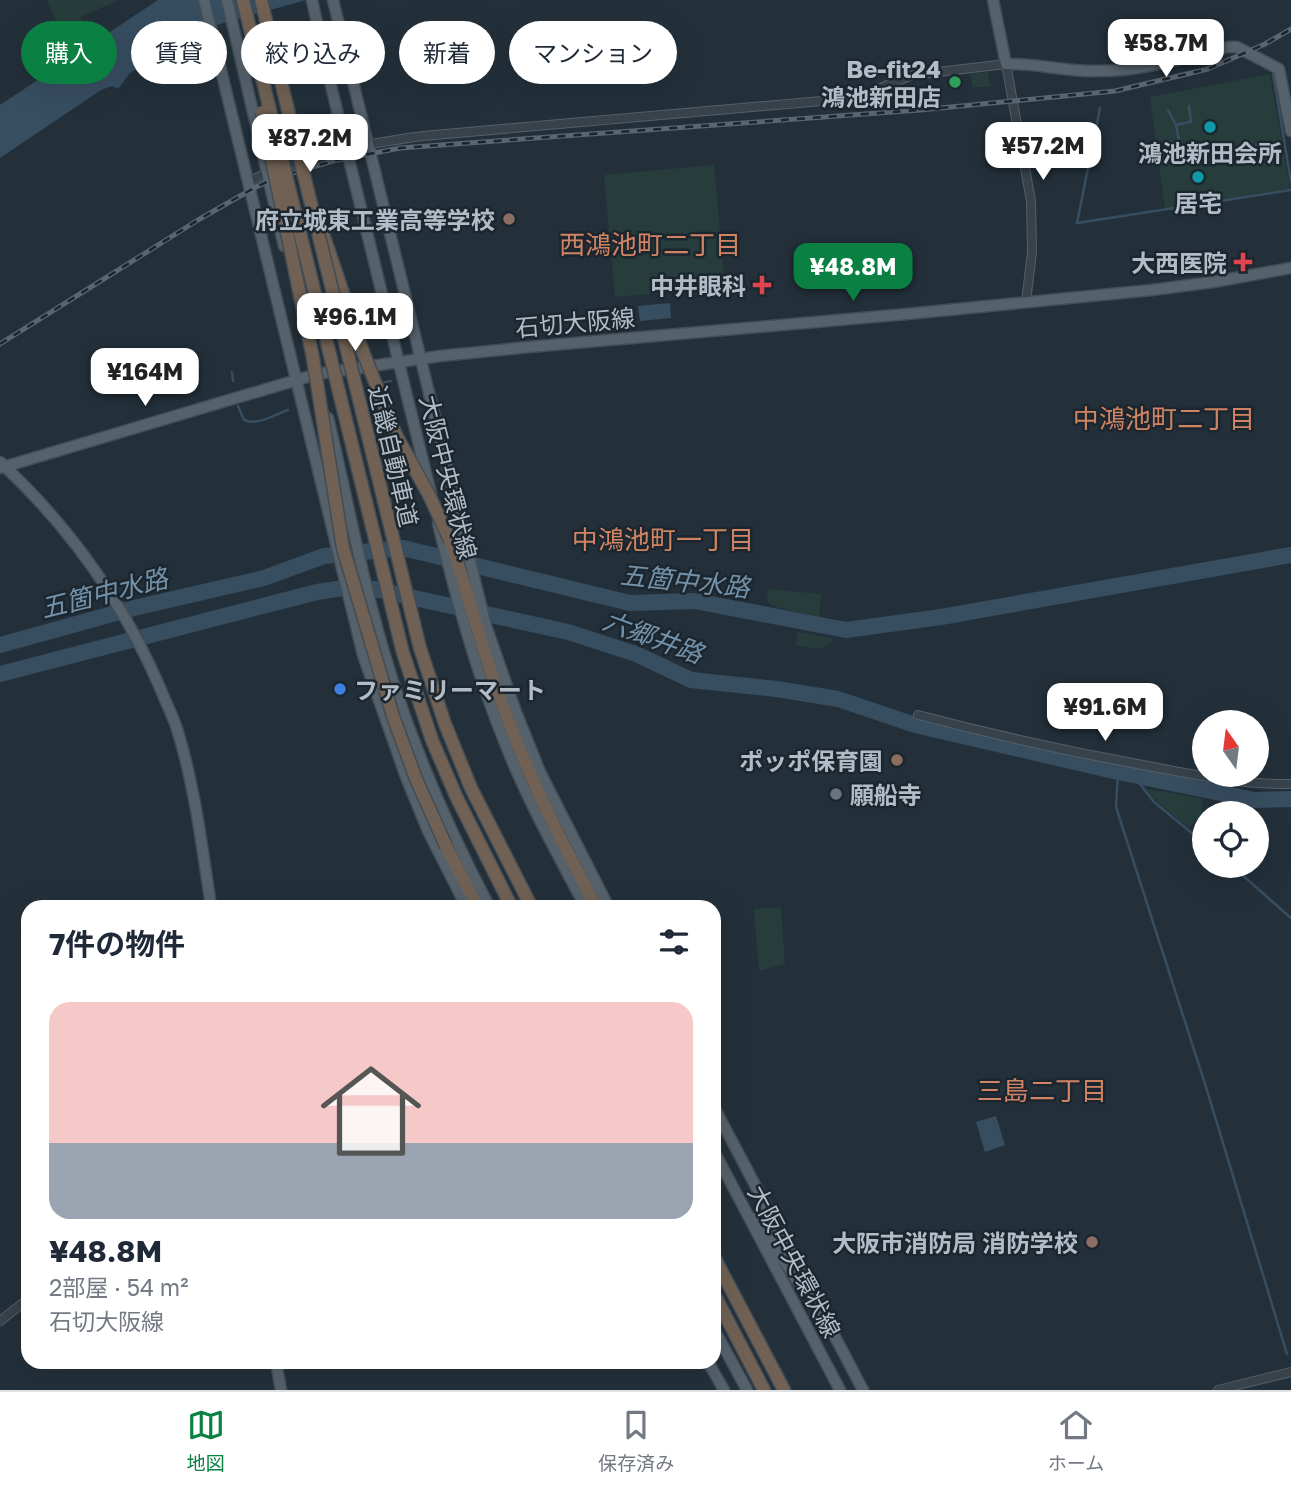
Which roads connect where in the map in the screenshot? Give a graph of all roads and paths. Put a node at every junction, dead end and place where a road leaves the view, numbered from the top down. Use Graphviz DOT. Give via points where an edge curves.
graph roads {
  1 [pos="204,0"];
  2 [pos="227,0"];
  3 [pos="241,0"];
  4 [pos="261,0"];
  5 [pos="993,0"];
  6 [pos="333,1"];
  7 [pos="313,3"];
  8 [pos="1006,64"];
  9 [pos="1291,131"];
  10 [pos="368,144"];
  11 [pos="346,149"];
  12 [pos="266,173"];
  13 [pos="247,182"];
  14 [pos="307,187"];
  15 [pos="1291,268"];
  16 [pos="1026,302"];
  17 [pos="420,359"];
  18 [pos="398,362"];
  19 [pos="317,374"];
  20 [pos="295,380"];
  21 [pos="2,465"];
  22 [pos="918,715"];
  23 [pos="1291,784"];
  24 [pos="210,900"];
  25 [pos="463,900"];
  26 [pos="474,900"];
  27 [pos="486,900"];
  28 [pos="508,900"];
  29 [pos="528,900"];
  30 [pos="582,900"];
  31 [pos="593,900"];
  32 [pos="605,900"];
  33 [pos="721,1120"];
  34 [pos="721,1164"];
  35 [pos="733,1187"];
  36 [pos="721,1270"];
  37 [pos="21,1304"];
  38 [pos="721,1307"];
  39 [pos="0,1321"];
  40 [pos="721,1342"];
  41 [pos="842,1350"];
  42 [pos="277,1369"];
  43 [pos="712,1369"];
  44 [pos="1291,1372"];
  45 [pos="1241,1387"];
  46 [pos="745,1388"];
  47 [pos="281,1390"];
  48 [pos="724,1390"];
  49 [pos="764,1390"];
  50 [pos="787,1390"];
  51 [pos="840,1390"];
  52 [pos="863,1390"];
  53 [pos="1218,1390"];
  1 -- 13 [label="main road"];
  2 -- 12 [label="main road"];
  3 -- 26 [label="highway, bridge" via="313,358 341,540 416,779"];
  3 -- 28 [label="highway, 近畿自動車道, bridge" via="403,653 432,740"];
  4 -- 14 [label="highway, 近畿自動車道, bridge"];
  5 -- 8 [label="main road"];
  6 -- 10 [label="main road"];
  7 -- 11 [label="main road, 大阪中央環状線"];
  8 -- 9 [label="main road" via="1093,72 1129,70 1237,47 1279,69"];
  8 -- 10 [label="street" via="912,75 868,93 833,100"];
  8 -- 16 [label="street" via="1031,201 1032,252"];
  10 -- 11 [label="street"];
  10 -- 17 [label="main road"];
  11 -- 12 [label="street"];
  11 -- 18 [label="main road, 大阪中央環状線"];
  12 -- 13 [label="street"];
  12 -- 19 [label="main road"];
  13 -- 20 [label="main road"];
  14 -- 29 [label="highway, 近畿自動車道, bridge" via="420,648 471,788"];
  14 -- 31 [label="highway, bridge" via="387,415 450,540 500,700"];
  15 -- 16 [label="main road, 石切大阪線" via="1188,285"];
  16 -- 17 [label="main road, 石切大阪線"];
  17 -- 18 [label="main road, 石切大阪線"];
  17 -- 32 [label="main road" via="471,572 508,692 540,772"];
  18 -- 19 [label="main road, 石切大阪線"];
  18 -- 30 [label="main road, 大阪中央環状線" via="475,662 505,745"];
  19 -- 20 [label="main road, 石切大阪線"];
  19 -- 27 [label="main road" via="394,684 428,776"];
  20 -- 21 [label="main road, 石切大阪線"];
  20 -- 25 [label="main road" via="370,679 405,777"];
  21 -- 24 [label="main road" via="63,528 140,644 177,728 197,811"];
  22 -- 23 [label="street" via="1185,774"];
  33 -- 41 [label="main road"];
  34 -- 35 [label="main road, 大阪中央環状線"];
  35 -- 41 [label="main road"];
  35 -- 51 [label="main road, 大阪中央環状線"];
  36 -- 50 [label="highway"];
  37 -- 39 [label="street"];
  38 -- 49 [label="highway"];
  40 -- 46 [label="main road"];
  41 -- 52 [label="main road"];
  42 -- 47 [label="main road"];
  43 -- 48 [label="main road"];
  44 -- 45 [label="street"];
  45 -- 53 [label="street"];
}
